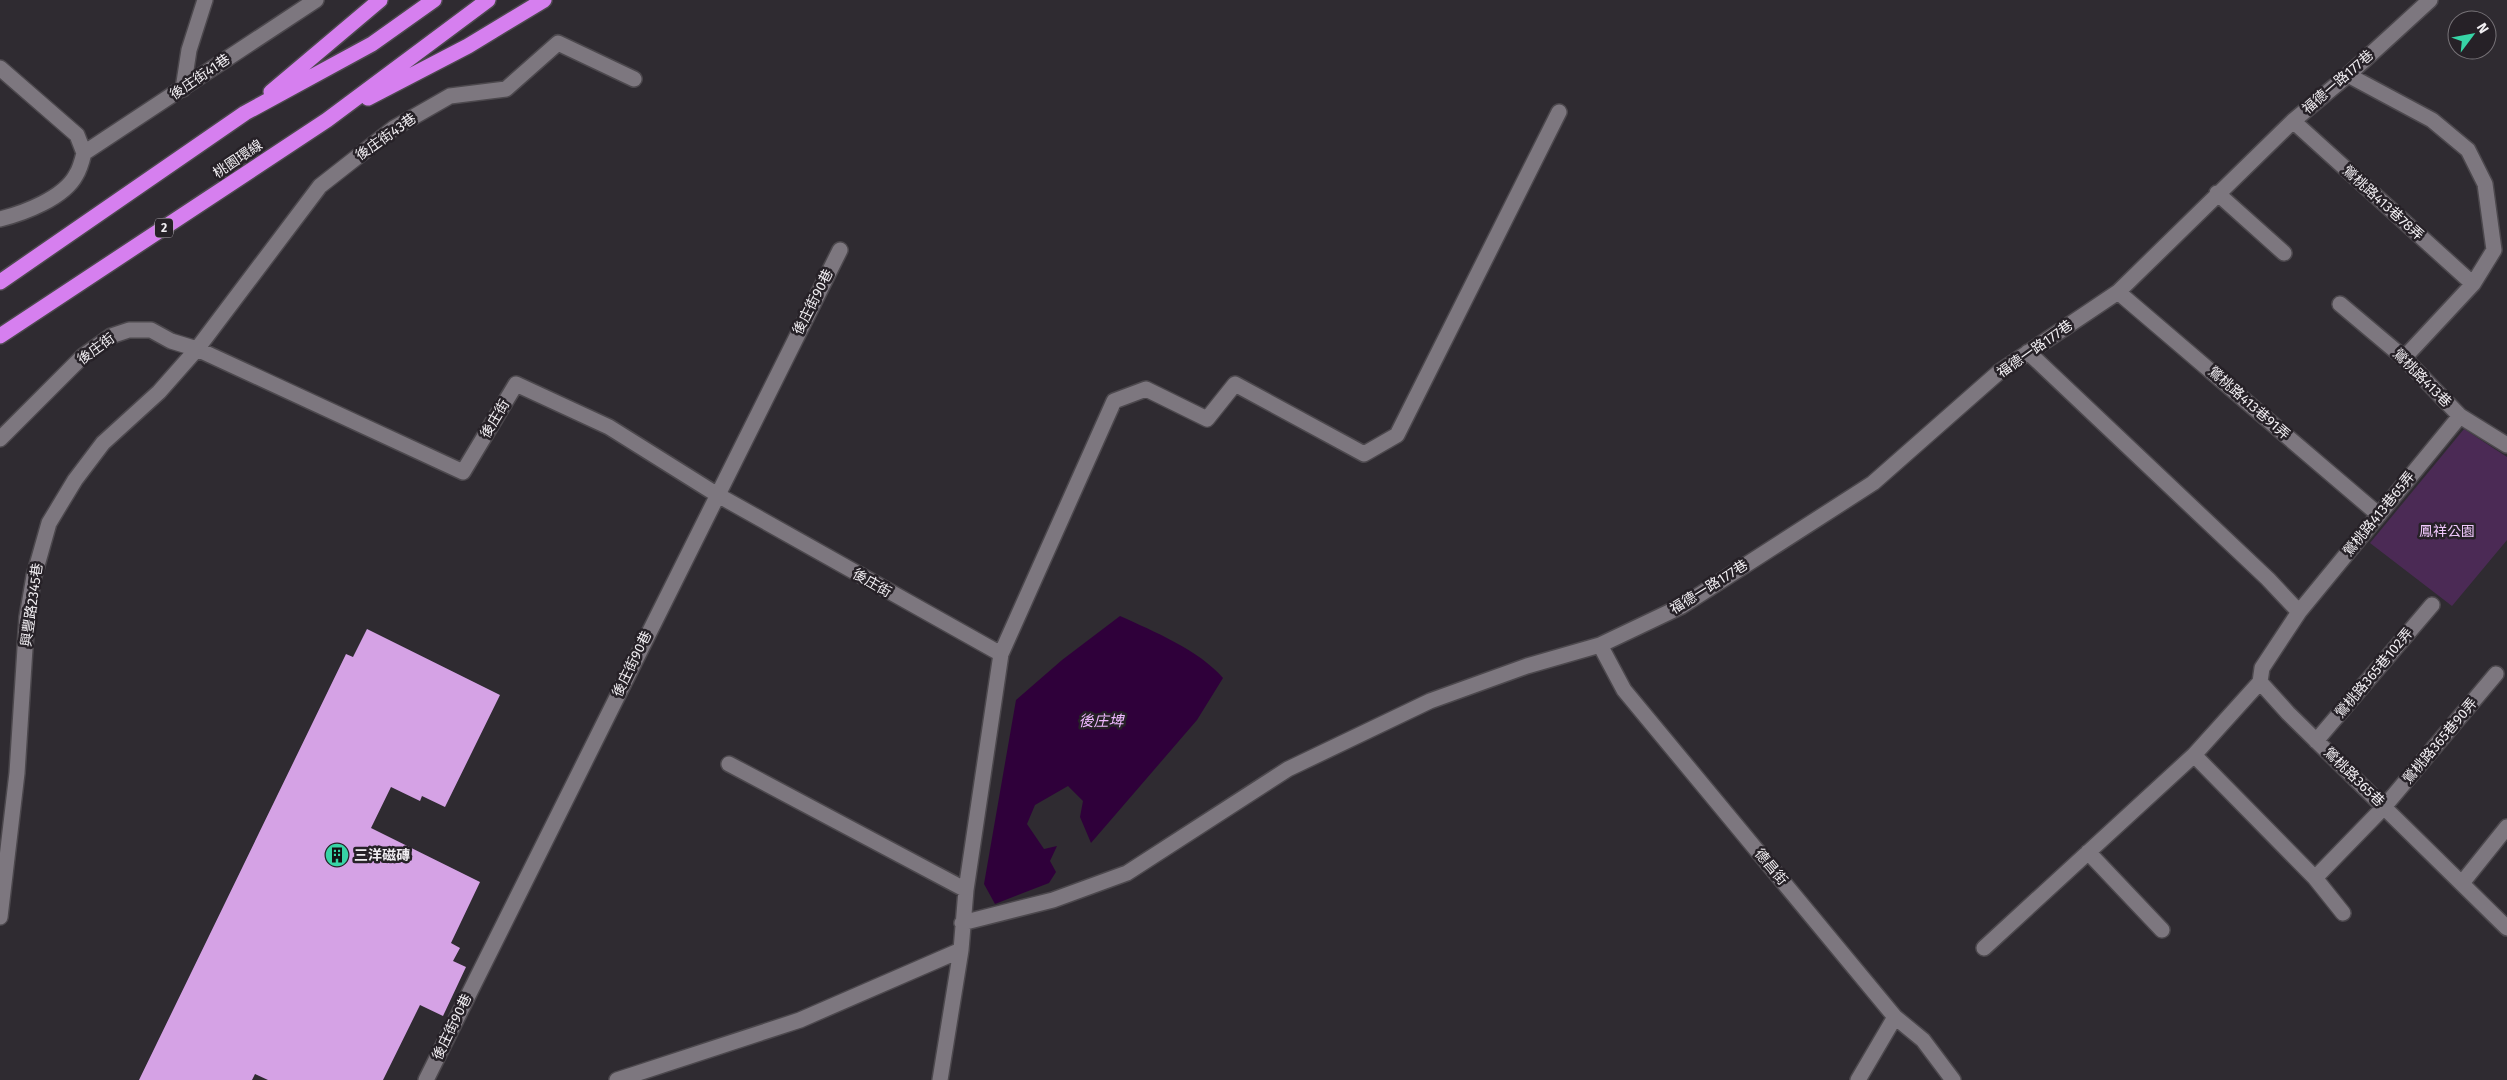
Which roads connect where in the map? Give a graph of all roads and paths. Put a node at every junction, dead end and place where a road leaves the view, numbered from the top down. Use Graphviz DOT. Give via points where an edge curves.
graph roads {
  1 [pos="205,0"];
  2 [pos="316,0"];
  3 [pos="380,0"];
  4 [pos="434,0"];
  5 [pos="488,0"];
  6 [pos="2430,0"];
  7 [pos="542,1"];
  8 [pos="0,68"];
  9 [pos="2348,75"];
  10 [pos="634,79"];
  11 [pos="183,89"];
  12 [pos="1559,112"];
  13 [pos="245,114"];
  14 [pos="327,120"];
  15 [pos="2293,121"];
  16 [pos="84,153"];
  17 [pos="2217,193"];
  18 [pos="0,219"];
  19 [pos="840,250"];
  20 [pos="2284,253"];
  21 [pos="0,282"];
  22 [pos="2473,284"];
  23 [pos="2118,292"];
  24 [pos="2340,304"];
  25 [pos="0,336"];
  26 [pos="197,349"];
  27 [pos="2028,352"];
  28 [pos="2404,358"];
  29 [pos="2460,416"];
  30 [pos="0,439"];
  31 [pos="2507,445"];
  32 [pos="716,494"];
  33 [pos="2379,515"];
  34 [pos="2432,605"];
  35 [pos="2299,612"];
  36 [pos="1600,646"];
  37 [pos="1001,654"];
  38 [pos="2496,674"];
  39 [pos="2260,682"];
  40 [pos="2316,741"];
  41 [pos="2194,754"];
  42 [pos="729,764"];
  43 [pos="2384,807"];
  44 [pos="2507,827"];
  45 [pos="2088,852"];
  46 [pos="2315,878"];
  47 [pos="2462,883"];
  48 [pos="966,890"];
  49 [pos="2343,914"];
  50 [pos="0,917"];
  51 [pos="962,923"];
  52 [pos="2507,928"];
  53 [pos="2162,930"];
  54 [pos="1984,948"];
  55 [pos="961,950"];
  56 [pos="1896,1017"];
  57 [pos="426,1080"];
  58 [pos="616,1080"];
  59 [pos="940,1080"];
  60 [pos="1858,1080"];
  61 [pos="1954,1080"];
  1 -- 11 [label="street" via="188,50"];
  2 -- 11 [label="street, 後庄街41巷"];
  3 -- 13 [label="highway"];
  4 -- 13 [label="highway" via="372,44"];
  5 -- 14 [label="highway, 桃園環線 / 2"];
  6 -- 9 [label="street, 福德一路177巷"];
  7 -- 14 [label="highway" via="468,46"];
  8 -- 16 [label="street" via="77,135"];
  9 -- 15 [label="street, 福德一路177巷"];
  9 -- 22 [label="street" via="2432,120 2468,150 2485,184 2494,250"];
  10 -- 26 [label="street, 後庄街43巷" via="558,43 506,89 450,96 394,128 320,186"];
  11 -- 16 [label="street, 後庄街41巷"];
  12 -- 37 [label="street" via="1397,435 1364,454 1236,384 1206,419 1146,389 1114,401"];
  13 -- 21 [label="highway"];
  14 -- 25 [label="highway, 桃園環線 / 2"];
  15 -- 17 [label="street, 福德一路177巷"];
  15 -- 22 [label="street, 鶯桃路413巷78弄"];
  16 -- 18 [label="street" via="76,177 52,199"];
  17 -- 20 [label="street"];
  17 -- 23 [label="street, 福德一路177巷"];
  19 -- 32 [label="street, 後庄街90巷"];
  22 -- 28 [label="street"];
  23 -- 27 [label="street, 福德一路177巷"];
  23 -- 33 [label="street, 鶯桃路413巷91弄"];
  24 -- 28 [label="street, 鶯桃路413巷"];
  26 -- 30 [label="street, 後庄街" via="171,341 151,330 129,330 111,336 83,356"];
  26 -- 32 [label="street, 後庄街" via="463,472 516,384 609,427"];
  26 -- 50 [label="street, 興豐路2345巷" via="159,392 103,443 75,480 49,524 34,576 27,617 17,773"];
  27 -- 35 [label="street"];
  27 -- 36 [label="street, 福德一路177巷" via="1999,372 1873,483 1682,606"];
  28 -- 29 [label="street, 鶯桃路413巷"];
  29 -- 31 [label="street, 鶯桃路413巷"];
  29 -- 33 [label="street, 鶯桃路413巷65弄"];
  32 -- 37 [label="street, 後庄街"];
  32 -- 57 [label="street, 後庄街90巷"];
  33 -- 35 [label="street, 鶯桃路413巷65弄"];
  34 -- 40 [label="street, 鶯桃路365巷102弄"];
  35 -- 39 [label="street" via="2262,668"];
  36 -- 51 [label="street, 福德一路177巷" via="1527,666 1430,702 1288,769 1127,873 1053,900"];
  36 -- 56 [label="street, 德昌街" via="1624,690"];
  37 -- 48 [label="street"];
  38 -- 43 [label="street, 鶯桃路365巷90弄"];
  39 -- 40 [label="street, 鶯桃路365巷"];
  39 -- 41 [label="street"];
  40 -- 43 [label="street, 鶯桃路365巷"];
  41 -- 45 [label="street"];
  41 -- 46 [label="street"];
  42 -- 48 [label="street"];
  43 -- 46 [label="street, 鶯桃路365巷90弄"];
  43 -- 47 [label="street, 鶯桃路365巷"];
  44 -- 47 [label="street"];
  45 -- 53 [label="street"];
  45 -- 54 [label="street"];
  46 -- 49 [label="street"];
  47 -- 52 [label="street, 鶯桃路365巷"];
  48 -- 51 [label="street"];
  51 -- 55 [label="street"];
  55 -- 58 [label="street" via="800,1020"];
  55 -- 59 [label="street"];
  56 -- 60 [label="street"];
  56 -- 61 [label="street, 德昌街" via="1923,1040"];
}
